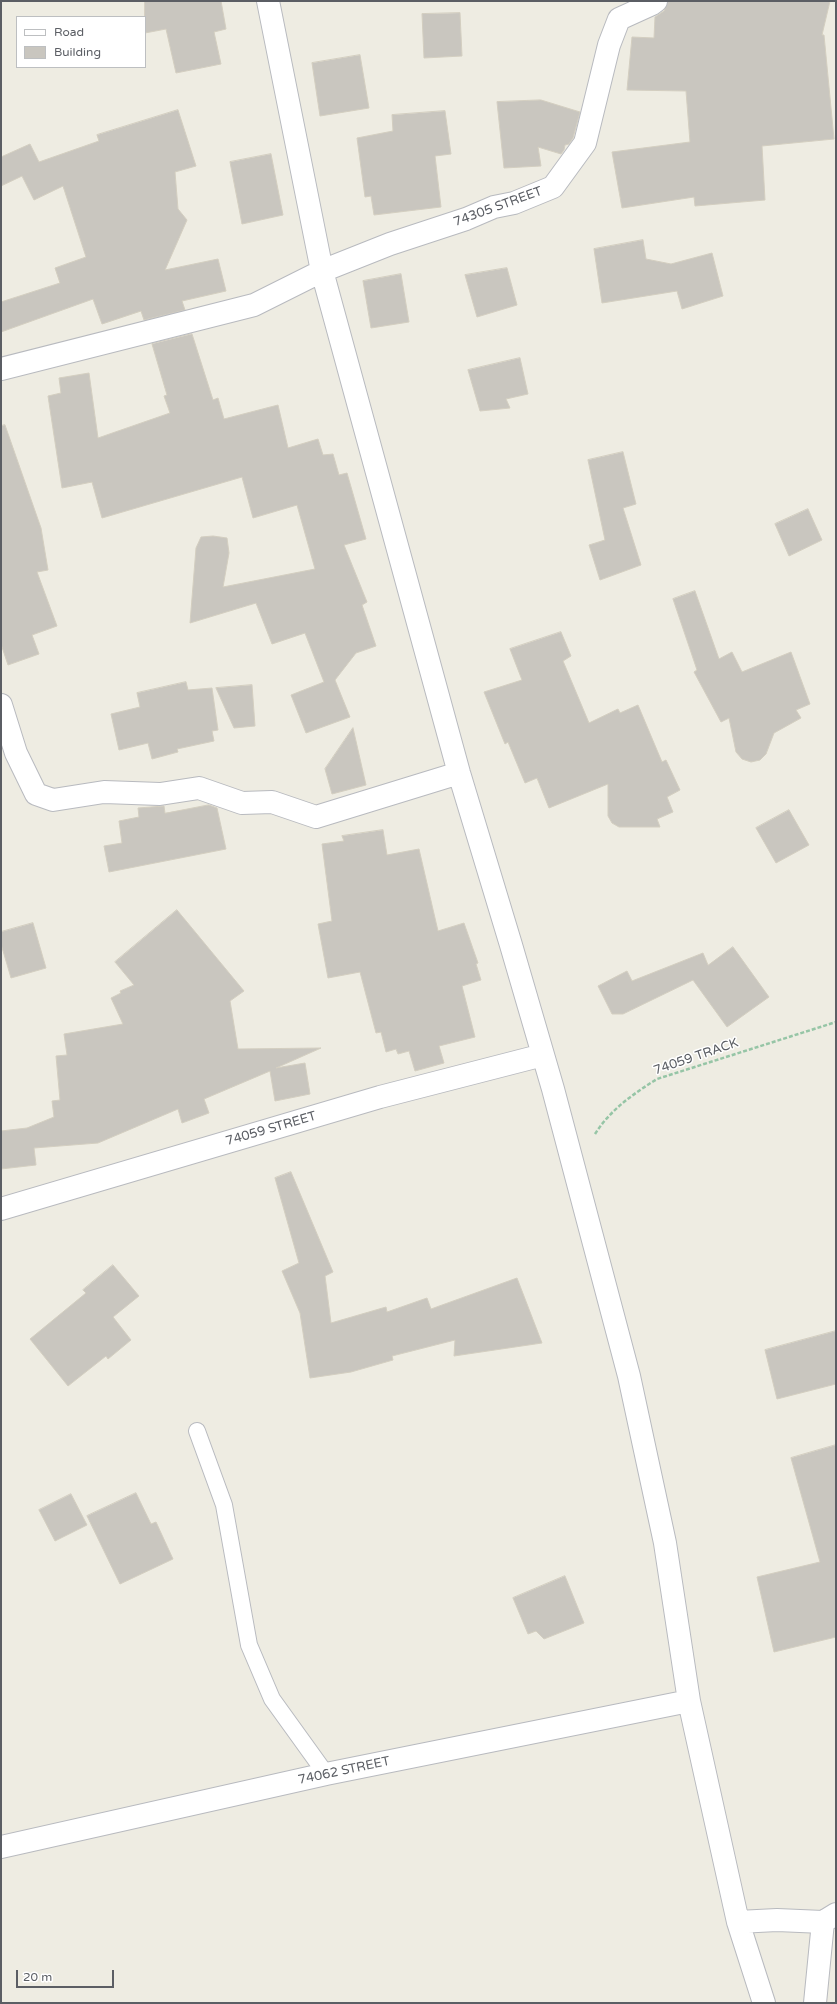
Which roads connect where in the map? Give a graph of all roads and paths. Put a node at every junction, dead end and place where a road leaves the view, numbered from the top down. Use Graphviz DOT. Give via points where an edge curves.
graph roads {
  1 [pos="268,1"];
  2 [pos="656,1"];
  3 [pos="322,271"];
  4 [pos="1,369"];
  5 [pos="1,704"];
  6 [pos="459,773"];
  7 [pos="836,1022"];
  8 [pos="543,1055"];
  9 [pos="574,1169"];
  10 [pos="1,1209"];
  11 [pos="198,1431"];
  12 [pos="689,1701"];
  13 [pos="326,1774"];
  14 [pos="1,1847"];
  15 [pos="830,1918"];
  16 [pos="738,1922"];
  17 [pos="764,2003"];
  18 [pos="816,2003"];
  1 -- 3 [label="street"];
  2 -- 3 [label="street, 74305 STREET" via="619,19 609,45 585,144 553,187 514,203 494,207 390,244"];
  3 -- 4 [label="street, 74305 STREET" via="254,305"];
  3 -- 6 [label="street"];
  5 -- 6 [label="street" via="16,753 30,783 36,794 53,800 104,792 160,794 199,788 242,803 272,802 316,817"];
  6 -- 8 [label="street"];
  7 -- 9 [label="path, 74059 TRACK" via="657,1079 633,1094 603,1122"];
  8 -- 9 [label="street"];
  8 -- 10 [label="street, 74059 STREET" via="380,1097"];
  9 -- 12 [label="street" via="629,1376 665,1542"];
  11 -- 13 [label="lane" via="224,1505 249,1645 272,1699"];
  12 -- 13 [label="street, 74062 STREET"];
  12 -- 16 [label="street"];
  13 -- 14 [label="street, 74062 STREET"];
  15 -- 16 [label="street"];
  15 -- 18 [label="street"];
  16 -- 17 [label="street"];
}
